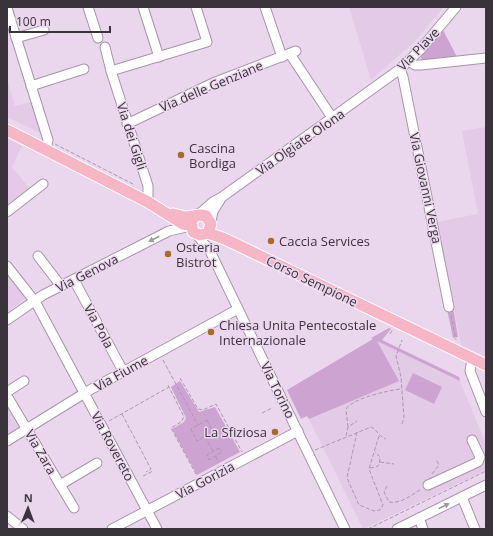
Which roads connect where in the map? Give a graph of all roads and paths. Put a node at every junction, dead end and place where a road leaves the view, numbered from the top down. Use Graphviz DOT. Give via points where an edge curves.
graph roads {
  1 [pos="88,7"];
  2 [pos="143,7"];
  3 [pos="196,7"];
  4 [pos="265,7"];
  5 [pos="456,7"];
  6 [pos="7,8"];
  7 [pos="44,30"];
  8 [pos="16,38"];
  9 [pos="98,38"];
  10 [pos="105,47"];
  11 [pos="289,54"];
  12 [pos="159,57"];
  13 [pos="486,58"];
  14 [pos="409,61"];
  15 [pos="84,69"];
  16 [pos="400,70"];
  17 [pos="112,71"];
  18 [pos="31,86"];
  19 [pos="377,87"];
  20 [pos="333,119"];
  21 [pos="127,124"];
  22 [pos="7,130"];
  23 [pos="49,146"];
  24 [pos="43,184"];
  25 [pos="140,188"];
  26 [pos="222,197"];
  27 [pos="148,202"];
  28 [pos="7,212"];
  29 [pos="168,213"];
  30 [pos="201,226"];
  31 [pos="169,231"];
  32 [pos="38,256"];
  33 [pos="7,266"];
  34 [pos="74,280"];
  35 [pos="61,286"];
  36 [pos="34,300"];
  37 [pos="449,307"];
  38 [pos="238,309"];
  39 [pos="7,320"];
  40 [pos="392,328"];
  41 [pos="390,334"];
  42 [pos="402,340"];
  43 [pos="459,352"];
  44 [pos="161,356"];
  45 [pos="472,358"];
  46 [pos="486,365"];
  47 [pos="123,371"];
  48 [pos="180,378"];
  49 [pos="24,381"];
  50 [pos="168,385"];
  51 [pos="169,387"];
  52 [pos="402,389"];
  53 [pos="7,392"];
  54 [pos="84,394"];
  55 [pos="8,401"];
  56 [pos="272,408"];
  57 [pos="486,412"];
  58 [pos="122,414"];
  59 [pos="262,414"];
  60 [pos="357,421"];
  61 [pos="105,423"];
  62 [pos="402,424"];
  63 [pos="198,425"];
  64 [pos="348,427"];
  65 [pos="28,428"];
  66 [pos="298,431"];
  67 [pos="357,432"];
  68 [pos="205,436"];
  69 [pos="379,436"];
  70 [pos="346,437"];
  71 [pos="386,439"];
  72 [pos="472,440"];
  73 [pos="7,441"];
  74 [pos="213,451"];
  75 [pos="313,451"];
  76 [pos="374,451"];
  77 [pos="242,452"];
  78 [pos="215,456"];
  79 [pos="436,460"];
  80 [pos="380,462"];
  81 [pos="97,463"];
  82 [pos="220,464"];
  83 [pos="394,464"];
  84 [pos="370,468"];
  85 [pos="153,471"];
  86 [pos="486,471"];
  87 [pos="146,472"];
  88 [pos="143,476"];
  89 [pos="197,476"];
  90 [pos="60,485"];
  91 [pos="486,485"];
  92 [pos="387,486"];
  93 [pos="426,486"];
  94 [pos="462,497"];
  95 [pos="74,508"];
  96 [pos="147,510"];
  97 [pos="7,516"];
  98 [pos="419,518"];
  99 [pos="23,529"];
  100 [pos="112,529"];
  101 [pos="157,529"];
  102 [pos="345,529"];
  103 [pos="368,529"];
  104 [pos="396,529"];
  105 [pos="423,529"];
  106 [pos="475,529"];
  1 -- 9 [label="street"];
  2 -- 12 [label="street"];
  3 -- 12 [label="street" via="207,42"];
  4 -- 11 [label="street"];
  5 -- 14 [label="street, Via Piave"];
  6 -- 8 [label="street"];
  7 -- 8 [label="street"];
  8 -- 18 [label="street"];
  10 -- 17 [label="street, Via dei Gigli"];
  11 -- 20 [label="street"];
  11 -- 21 [label="street, Via delle Genziane" via="193,91"];
  12 -- 17 [label="street"];
  13 -- 14 [label="street" via="419,65"];
  14 -- 16 [label="street, Via Piave"];
  15 -- 18 [label="street"];
  16 -- 19 [label="street, Via Piave"];
  16 -- 37 [label="street, Via Giovanni Verga"];
  17 -- 21 [label="street, Via dei Gigli"];
  18 -- 23 [label="street"];
  19 -- 20 [label="street, Via Olgiate Olona"];
  20 -- 26 [label="street, Via Olgiate Olona"];
  21 -- 27 [label="street, Via dei Gigli" via="149,189"];
  22 -- 23 [label="main road"];
  23 -- 25 [label="path"];
  23 -- 27 [label="main road"];
  24 -- 28 [label="street"];
  26 -- 30 [label="street, Via Olgiate Olona"];
  26 -- 30 [label="street, Via Olgiate Olona" via="213,202"];
  27 -- 29 [label="main road"];
  29 -- 30 [label="main road"];
  29 -- 31 [label="street" via="172,222"];
  30 -- 31 [label="street, Via Genova"];
  30 -- 38 [label="street, Via Torino"];
  30 -- 43 [label="main road, Corso Sempione"];
  31 -- 34 [label="street, Via Genova, one-way"];
  32 -- 35 [label="street"];
  33 -- 36 [label="street, Via Rovereto"];
  34 -- 35 [label="street, Via Genova"];
  34 -- 47 [label="street, Via Pola"];
  35 -- 36 [label="street, Via Genova"];
  36 -- 39 [label="street, Via Genova"];
  36 -- 54 [label="street, Via Rovereto"];
  37 -- 43 [label="path"];
  38 -- 47 [label="street, Via Fiume"];
  38 -- 66 [label="street, Via Torino"];
  40 -- 41 [label="path"];
  42 -- 52 [label="path" via="396,356"];
  43 -- 45 [label="main road, Corso Sempione"];
  44 -- 63 [label="path"];
  45 -- 46 [label="main road, Corso Sempione"];
  45 -- 57 [label="street" via="470,371"];
  47 -- 54 [label="street, Via Fiume"];
  48 -- 77 [label="path" via="198,409 203,410 216,404"];
  49 -- 53 [label="street"];
  50 -- 51 [label="path"];
  51 -- 58 [label="path"];
  51 -- 89 [label="path" via="184,417 171,428"];
  52 -- 62 [label="path"];
  52 -- 64 [label="path" via="390,390 349,405 346,410"];
  54 -- 65 [label="street, Via Fiume"];
  54 -- 96 [label="street, Via Rovereto"];
  55 -- 65 [label="street, Via Zara"];
  56 -- 59 [label="path"];
  58 -- 61 [label="path"];
  58 -- 87 [label="path" via="152,469"];
  60 -- 64 [label="path"];
  63 -- 68 [label="path" via="191,429 197,441"];
  63 -- 68 [label="path" via="207,420 213,432"];
  64 -- 70 [label="path"];
  65 -- 73 [label="street, Via Fiume"];
  65 -- 90 [label="street, Via Zara"];
  66 -- 96 [label="street, Via Gorizia"];
  66 -- 102 [label="street, Via Torino"];
  67 -- 69 [label="path" via="372,427"];
  67 -- 70 [label="path"];
  67 -- 84 [label="path" via="347,478 359,505 377,511 383,505"];
  68 -- 74 [label="path"];
  69 -- 71 [label="path"];
  69 -- 76 [label="path"];
  70 -- 75 [label="path"];
  72 -- 93 [label="street" via="480,455 478,462"];
  74 -- 78 [label="path" via="219,448 222,452"];
  74 -- 78 [label="path" via="207,455 209,460"];
  76 -- 80 [label="path" via="380,457"];
  76 -- 84 [label="path"];
  78 -- 82 [label="path"];
  79 -- 93 [label="path" via="439,465"];
  80 -- 83 [label="path"];
  80 -- 84 [label="path" via="376,467"];
  81 -- 90 [label="street"];
  85 -- 88 [label="path"];
  86 -- 103 [label="path"];
  90 -- 95 [label="street, Via Zara"];
  91 -- 94 [label="street"];
  92 -- 93 [label="path" via="384,492 392,503"];
  98 -- 94 [label="street, one-way"];
  94 -- 106 [label="street"];
  96 -- 100 [label="street, Via Gorizia"];
  96 -- 101 [label="street, Via Rovereto"];
  97 -- 99 [label="street"];
  98 -- 104 [label="street"];
  98 -- 105 [label="street"];
}
